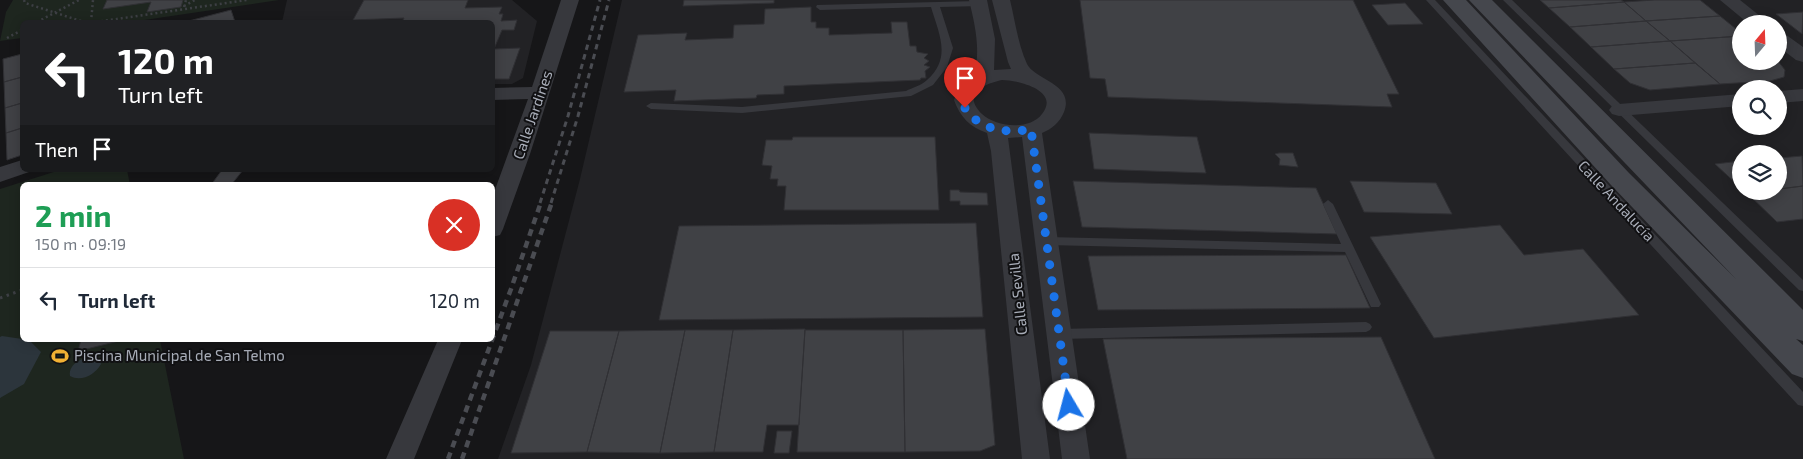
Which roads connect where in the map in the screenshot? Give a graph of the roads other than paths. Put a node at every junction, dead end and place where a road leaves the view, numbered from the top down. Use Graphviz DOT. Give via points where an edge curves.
graph roads {
  1 [pos="570,0"];
  2 [pos="1001,0"];
  3 [pos="1430,0"];
  4 [pos="1454,0"];
  5 [pos="1480,0"];
  6 [pos="1507,0"];
  7 [pos="1729,0"];
  8 [pos="978,2"];
  9 [pos="935,5"];
  10 [pos="820,8"];
  11 [pos="1748,15"];
  12 [pos="1788,45"];
  13 [pos="1803,56"];
  14 [pos="1025,77"];
  15 [pos="983,78"];
  16 [pos="540,93"];
  17 [pos="495,94"];
  18 [pos="1803,95"];
  19 [pos="1787,96"];
  20 [pos="1732,101"];
  21 [pos="651,106"];
  22 [pos="1619,110"];
  23 [pos="996,129"];
  24 [pos="1031,129"];
  25 [pos="20,168"];
  26 [pos="0,175"];
  27 [pos="1328,204"];
  28 [pos="495,220"];
  29 [pos="1047,241"];
  30 [pos="1349,248"];
  31 [pos="1803,287"];
  32 [pos="1375,304"];
  33 [pos="1366,327"];
  34 [pos="1803,329"];
  35 [pos="1059,334"];
  36 [pos="449,342"];
  37 [pos="1803,365"];
  38 [pos="1803,401"];
  39 [pos="400,459"];
  40 [pos="1036,459"];
  41 [pos="1076,459"];
  1 -- 16 [label="street, Calle Jardines"];
  2 -- 14 [label="street" via="1017,62"];
  3 -- 38 [label="lane, Calle Andalucía"];
  4 -- 37 [label="main road, Calle Andalucía" via="1620,179"];
  5 -- 34 [label="main road"];
  6 -- 22 [label="lane"];
  7 -- 11 [label="street"];
  8 -- 9 [label="lane"];
  8 -- 15 [label="street" via="988,49"];
  9 -- 10 [label="lane"];
  9 -- 21 [label="lane" via="948,48 946,57 930,83 908,94 742,110"];
  12 -- 13 [label="street"];
  14 -- 15 [label="street" via="1005,74"];
  14 -- 24 [label="street" via="1047,87 1056,105 1048,121"];
  15 -- 23 [label="street" via="968,88 964,103 976,121"];
  16 -- 17 [label="street"];
  16 -- 28 [label="street, Calle Jardines"];
  18 -- 19 [label="street"];
  20 -- 22 [label="street"];
  22 -- 31 [label="lane"];
  23 -- 24 [label="street"];
  23 -- 40 [label="street, Calle Sevilla"];
  24 -- 29 [label="street"];
  25 -- 26 [label="street"];
  27 -- 30 [label="lane"];
  29 -- 30 [label="lane"];
  29 -- 35 [label="street"];
  30 -- 32 [label="lane"];
  33 -- 35 [label="lane"];
  35 -- 41 [label="street"];
  36 -- 39 [label="street"];
}
